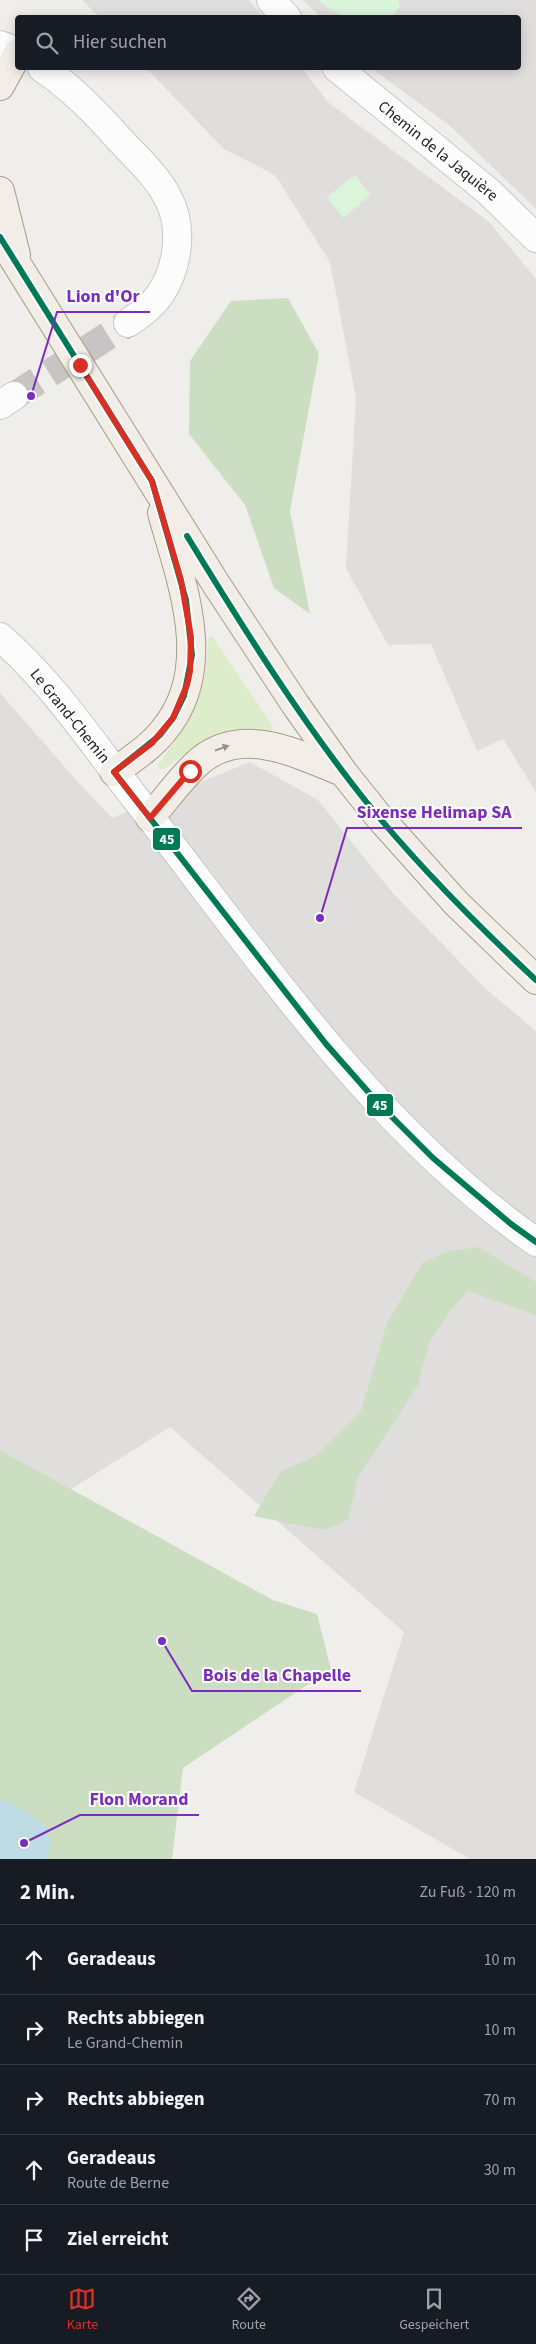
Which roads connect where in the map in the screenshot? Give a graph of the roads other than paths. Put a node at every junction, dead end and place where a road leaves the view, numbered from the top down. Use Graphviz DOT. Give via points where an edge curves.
graph roads {
  1 [pos="271,0"];
  2 [pos="284,15"];
  3 [pos="0,45"];
  4 [pos="15,52"];
  5 [pos="15,58"];
  6 [pos="45,70"];
  7 [pos="339,70"];
  8 [pos="0,86"];
  9 [pos="0,191"];
  10 [pos="0,237"];
  11 [pos="536,238"];
  12 [pos="18,266"];
  13 [pos="128,323"];
  14 [pos="152,481"];
  15 [pos="0,637"];
  16 [pos="114,772"];
  17 [pos="343,772"];
  18 [pos="150,818"];
  19 [pos="536,980"];
  20 [pos="536,1242"];
  1 -- 2 [label="street"];
  3 -- 4 [label="street"];
  5 -- 8 [label="main road"];
  6 -- 13 [label="street" via="86,103 152,174 169,199 175,216 177,243 168,278 158,296"];
  7 -- 11 [label="street, Chemin de la Jaquière" via="489,192"];
  9 -- 12 [label="main road"];
  10 -- 12 [label="main road"];
  12 -- 14 [label="main road"];
  14 -- 16 [label="main road" via="186,600 191,637 190,671 184,696 166,729"];
  14 -- 17 [label="main road" via="255,643"];
  15 -- 16 [label="street, Le Grand-Chemin" via="54,695"];
  16 -- 18 [label="street, Le Grand-Chemin"];
  18 -- 17 [label="main road, one-way" via="201,760 229,746 254,743 276,747"];
  17 -- 19 [label="main road" via="456,903"];
  18 -- 20 [label="street, Le Grand-Chemin" via="326,1044 378,1103 433,1158"];
}
